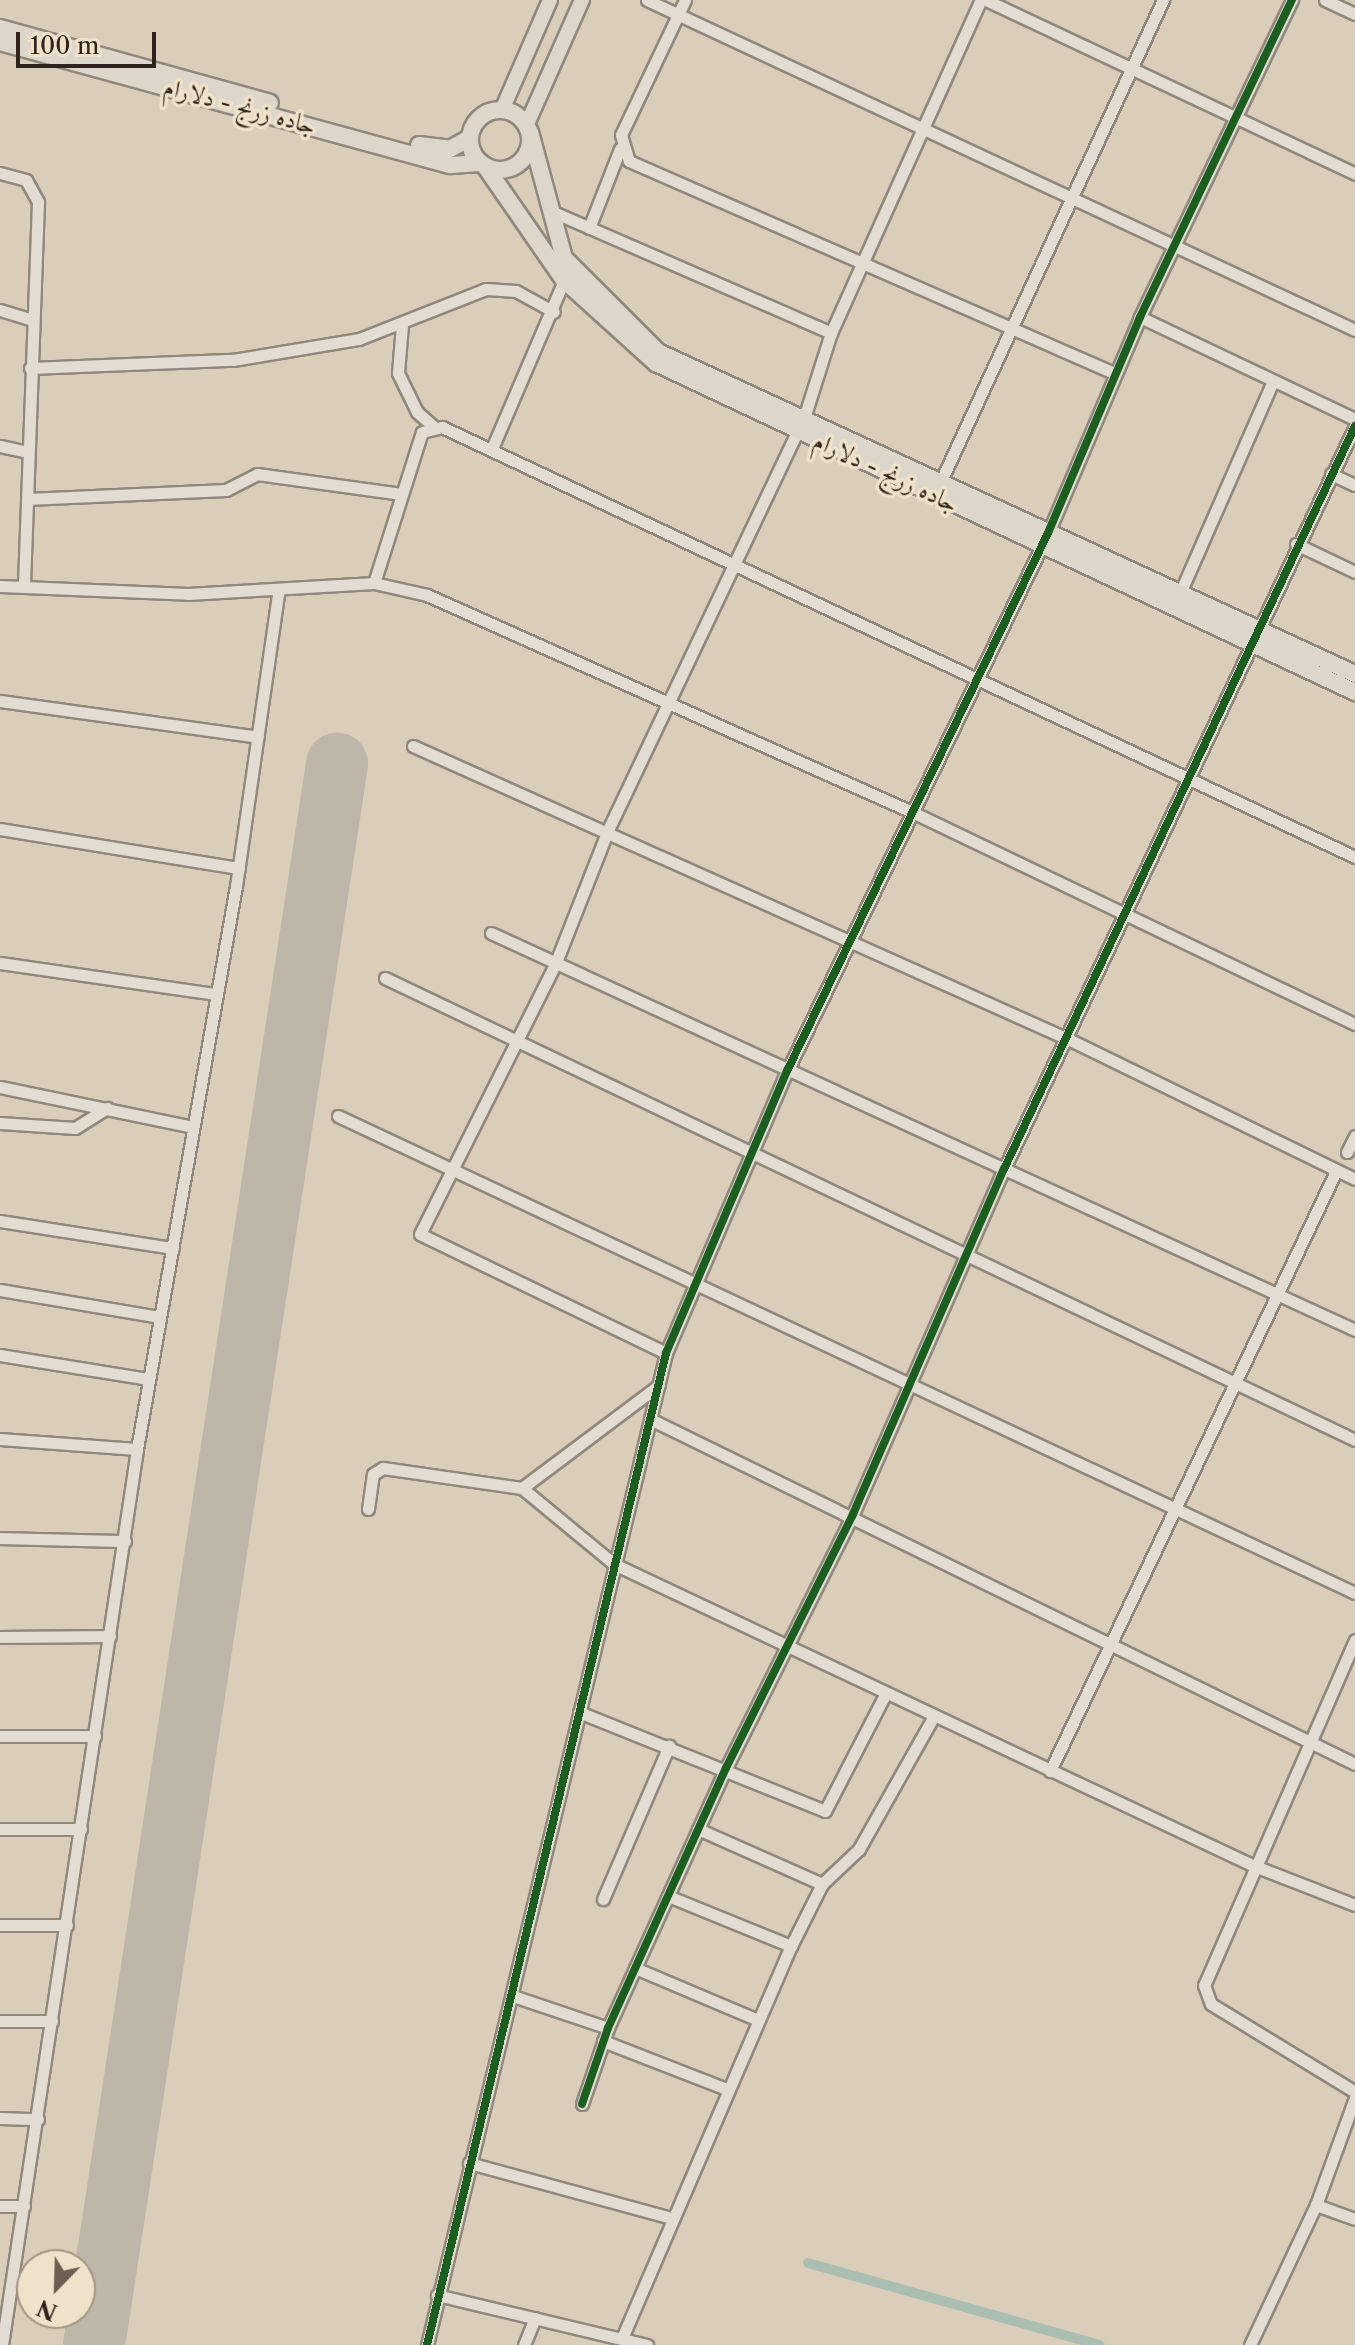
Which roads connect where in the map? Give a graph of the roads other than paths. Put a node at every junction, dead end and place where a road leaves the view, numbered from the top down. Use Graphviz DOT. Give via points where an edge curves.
graph roads {
  1 [pos="550,0"];
  2 [pos="582,0"];
  3 [pos="647,0"];
  4 [pos="685,0"];
  5 [pos="983,0"];
  6 [pos="1163,0"];
  7 [pos="1292,0"];
  8 [pos="1325,0"];
  9 [pos="1355,14"];
  10 [pos="678,15"];
  11 [pos="0,28"];
  12 [pos="0,42"];
  13 [pos="1131,71"];
  14 [pos="502,110"];
  15 [pos="1237,119"];
  16 [pos="528,128"];
  17 [pos="925,133"];
  18 [pos="470,138"];
  19 [pos="620,149"];
  20 [pos="483,165"];
  21 [pos="0,173"];
  22 [pos="1355,174"];
  23 [pos="1073,195"];
  24 [pos="551,211"];
  25 [pos="589,228"];
  26 [pos="1175,247"];
  27 [pos="866,262"];
  28 [pos="564,280"];
  29 [pos="0,310"];
  30 [pos="554,312"];
  31 [pos="1140,317"];
  32 [pos="29,319"];
  33 [pos="402,325"];
  34 [pos="1008,328"];
  35 [pos="1355,330"];
  36 [pos="831,333"];
  37 [pos="30,368"];
  38 [pos="1114,373"];
  39 [pos="1272,383"];
  40 [pos="1355,419"];
  41 [pos="801,424"];
  42 [pos="433,426"];
  43 [pos="1355,426"];
  44 [pos="0,446"];
  45 [pos="493,446"];
  46 [pos="28,452"];
  47 [pos="1331,474"];
  48 [pos="940,483"];
  49 [pos="1355,485"];
  50 [pos="402,494"];
  51 [pos="27,499"];
  52 [pos="1045,539"];
  53 [pos="1296,544"];
  54 [pos="736,565"];
  55 [pos="1355,572"];
  56 [pos="374,583"];
  57 [pos="24,585"];
  58 [pos="0,586"];
  59 [pos="278,593"];
  60 [pos="1180,593"];
  61 [pos="1260,639"];
  62 [pos="1355,674"];
  63 [pos="975,677"];
  64 [pos="1355,692"];
  65 [pos="0,701"];
  66 [pos="670,705"];
  67 [pos="258,737"];
  68 [pos="413,746"];
  69 [pos="1192,782"];
  70 [pos="912,812"];
  71 [pos="0,829"];
  72 [pos="608,830"];
  73 [pos="1355,857"];
  74 [pos="239,868"];
  75 [pos="1125,912"];
  76 [pos="491,933"];
  77 [pos="851,942"];
  78 [pos="556,962"];
  79 [pos="0,963"];
  80 [pos="385,978"];
  81 [pos="216,994"];
  82 [pos="1355,1024"];
  83 [pos="515,1039"];
  84 [pos="1068,1039"];
  85 [pos="788,1069"];
  86 [pos="0,1087"];
  87 [pos="107,1108"];
  88 [pos="338,1116"];
  89 [pos="0,1123"];
  90 [pos="189,1126"];
  91 [pos="1355,1136"];
  92 [pos="755,1152"];
  93 [pos="1347,1152"];
  94 [pos="1004,1169"];
  95 [pos="450,1171"];
  96 [pos="1336,1171"];
  97 [pos="1355,1179"];
  98 [pos="0,1221"];
  99 [pos="173,1248"];
  100 [pos="970,1252"];
  101 [pos="694,1285"];
  102 [pos="0,1290"];
  103 [pos="1276,1295"];
  104 [pos="159,1317"];
  105 [pos="1355,1330"];
  106 [pos="666,1353"];
  107 [pos="0,1355"];
  108 [pos="149,1379"];
  109 [pos="1234,1383"];
  110 [pos="659,1385"];
  111 [pos="906,1385"];
  112 [pos="650,1419"];
  113 [pos="0,1439"];
  114 [pos="1355,1440"];
  115 [pos="137,1449"];
  116 [pos="522,1488"];
  117 [pos="368,1509"];
  118 [pos="1174,1510"];
  119 [pos="853,1514"];
  120 [pos="0,1538"];
  121 [pos="125,1541"];
  122 [pos="614,1564"];
  123 [pos="1355,1593"];
  124 [pos="110,1636"];
  125 [pos="0,1637"];
  126 [pos="1355,1640"];
  127 [pos="1113,1641"];
  128 [pos="787,1645"];
  129 [pos="886,1693"];
  130 [pos="579,1712"];
  131 [pos="934,1716"];
  132 [pos="0,1736"];
  133 [pos="95,1736"];
  134 [pos="1310,1743"];
  135 [pos="669,1746"];
  136 [pos="1355,1764"];
  137 [pos="726,1768"];
  138 [pos="1050,1771"];
  139 [pos="0,1829"];
  140 [pos="81,1829"];
  141 [pos="698,1829"];
  142 [pos="1252,1865"];
  143 [pos="822,1884"];
  144 [pos="668,1896"];
  145 [pos="603,1899"];
  146 [pos="1355,1905"];
  147 [pos="0,1925"];
  148 [pos="67,1925"];
  149 [pos="791,1946"];
  150 [pos="635,1968"];
  151 [pos="513,1996"];
  152 [pos="756,2019"];
  153 [pos="0,2021"];
  154 [pos="52,2021"];
  155 [pos="608,2028"];
  156 [pos="603,2041"];
  157 [pos="724,2088"];
  158 [pos="1355,2095"];
  159 [pos="582,2104"];
  160 [pos="0,2118"];
  161 [pos="38,2119"];
  162 [pos="469,2163"];
  163 [pos="1316,2205"];
  164 [pos="0,2206"];
  165 [pos="24,2206"];
  166 [pos="671,2218"];
  167 [pos="1355,2219"];
  168 [pos="437,2295"];
  169 [pos="535,2318"];
  170 [pos="622,2338"];
  171 [pos="2,2345"];
  172 [pos="427,2345"];
  173 [pos="524,2345"];
  174 [pos="647,2345"];
  175 [pos="1250,2345"];
  1 -- 14 [label="main road"];
  2 -- 16 [label="main road"];
  3 -- 10 [label="street"];
  4 -- 10 [label="street"];
  5 -- 13 [label="street"];
  5 -- 17 [label="street"];
  6 -- 13 [label="street"];
  7 -- 15 [label="street"];
  8 -- 9 [label="street"];
  10 -- 17 [label="street"];
  10 -- 19 [label="street"];
  11 -- 18 [label="highway, جاده زرنج - دلارام" via="425,147 450,149"];
  12 -- 20 [label="highway, جاده زرنج - دلارام" via="451,165"];
  13 -- 15 [label="street"];
  13 -- 23 [label="street"];
  14 -- 16 [label="highway"];
  14 -- 18 [label="highway" via="484,114"];
  15 -- 22 [label="street"];
  15 -- 26 [label="street"];
  16 -- 20 [label="highway" via="519,164"];
  16 -- 24 [label="highway, جاده زرنج - دلارام"];
  17 -- 23 [label="street"];
  17 -- 27 [label="street"];
  18 -- 20 [label="highway"];
  19 -- 25 [label="street"];
  19 -- 27 [label="street" via="629,161"];
  20 -- 28 [label="highway, جاده زرنج - دلارام"];
  21 -- 32 [label="street" via="35,187"];
  23 -- 26 [label="street"];
  23 -- 34 [label="street"];
  24 -- 25 [label="street"];
  24 -- 41 [label="highway, جاده زرنج - دلارام" via="564,258 640,337"];
  25 -- 36 [label="street"];
  26 -- 31 [label="street"];
  26 -- 35 [label="street"];
  27 -- 34 [label="street"];
  27 -- 36 [label="street"];
  28 -- 30 [label="street"];
  28 -- 41 [label="highway, جاده زرنج - دلارام" via="656,363"];
  29 -- 32 [label="street"];
  30 -- 33 [label="street" via="516,291 486,289"];
  30 -- 45 [label="street"];
  31 -- 38 [label="street"];
  31 -- 39 [label="street"];
  32 -- 37 [label="street"];
  33 -- 37 [label="street" via="233,360"];
  33 -- 42 [label="street" via="398,373 417,412"];
  34 -- 38 [label="street"];
  34 -- 48 [label="street"];
  36 -- 41 [label="street"];
  37 -- 46 [label="street"];
  38 -- 52 [label="street"];
  39 -- 40 [label="street"];
  39 -- 60 [label="street"];
  41 -- 48 [label="highway, جاده زرنج - دلارام"];
  41 -- 52 [label="highway, جاده زرنج - دلارام"];
  41 -- 54 [label="street"];
  42 -- 45 [label="street"];
  42 -- 50 [label="street" via="422,432"];
  43 -- 47 [label="street"];
  44 -- 46 [label="street"];
  45 -- 54 [label="street"];
  46 -- 51 [label="street"];
  47 -- 49 [label="street"];
  47 -- 53 [label="street"];
  48 -- 52 [label="highway, جاده زرنج - دلارام"];
  50 -- 51 [label="street" via="257,474 226,490"];
  50 -- 56 [label="street"];
  51 -- 57 [label="street"];
  52 -- 60 [label="highway, جاده زرنج - دلارام"];
  52 -- 61 [label="highway, جاده زرنج - دلارام"];
  52 -- 63 [label="street"];
  53 -- 55 [label="street"];
  53 -- 61 [label="street"];
  54 -- 63 [label="street"];
  54 -- 66 [label="street"];
  56 -- 59 [label="street"];
  56 -- 66 [label="street" via="427,595"];
  57 -- 58 [label="street"];
  57 -- 59 [label="street"];
  59 -- 67 [label="street"];
  60 -- 61 [label="highway, جاده زرنج - دلارام"];
  61 -- 62 [label="highway, جاده زرنج - دلارام"];
  61 -- 64 [label="highway, جاده زرنج - دلارام"];
  61 -- 69 [label="street"];
  63 -- 69 [label="street"];
  63 -- 70 [label="street"];
  65 -- 67 [label="street"];
  66 -- 70 [label="street"];
  66 -- 72 [label="street"];
  67 -- 74 [label="street"];
  68 -- 72 [label="street"];
  69 -- 73 [label="street"];
  69 -- 75 [label="street"];
  70 -- 75 [label="street"];
  70 -- 77 [label="street"];
  71 -- 74 [label="street"];
  72 -- 77 [label="street"];
  72 -- 78 [label="street"];
  74 -- 81 [label="street"];
  75 -- 82 [label="street"];
  75 -- 84 [label="street"];
  76 -- 78 [label="street"];
  77 -- 84 [label="street"];
  77 -- 85 [label="street"];
  78 -- 83 [label="street"];
  78 -- 85 [label="street"];
  79 -- 81 [label="street"];
  80 -- 83 [label="street"];
  81 -- 90 [label="street"];
  83 -- 92 [label="street"];
  83 -- 95 [label="street"];
  84 -- 94 [label="street"];
  84 -- 96 [label="street"];
  85 -- 92 [label="street"];
  85 -- 94 [label="street"];
  86 -- 87 [label="street"];
  87 -- 89 [label="street" via="75,1128"];
  87 -- 90 [label="street"];
  88 -- 95 [label="street"];
  90 -- 99 [label="street"];
  91 -- 93 [label="street"];
  92 -- 100 [label="street"];
  92 -- 101 [label="street"];
  94 -- 100 [label="street"];
  94 -- 103 [label="street"];
  95 -- 101 [label="street"];
  95 -- 106 [label="street" via="421,1237"];
  96 -- 97 [label="street"];
  96 -- 103 [label="street"];
  98 -- 99 [label="street"];
  99 -- 104 [label="street"];
  100 -- 109 [label="street"];
  100 -- 111 [label="street"];
  101 -- 106 [label="street"];
  101 -- 111 [label="street"];
  102 -- 104 [label="street"];
  103 -- 105 [label="street"];
  103 -- 109 [label="street"];
  104 -- 108 [label="street"];
  106 -- 110 [label="street"];
  107 -- 108 [label="street"];
  108 -- 115 [label="street"];
  109 -- 114 [label="street"];
  109 -- 118 [label="street"];
  110 -- 112 [label="street"];
  110 -- 116 [label="street"];
  111 -- 118 [label="street"];
  111 -- 119 [label="street"];
  112 -- 119 [label="street"];
  112 -- 122 [label="street"];
  113 -- 115 [label="street"];
  115 -- 121 [label="street"];
  116 -- 117 [label="street" via="383,1468 373,1474"];
  116 -- 122 [label="street"];
  118 -- 123 [label="street"];
  118 -- 127 [label="street"];
  119 -- 127 [label="street"];
  119 -- 128 [label="street"];
  120 -- 121 [label="street"];
  121 -- 124 [label="street"];
  122 -- 128 [label="street"];
  122 -- 130 [label="street"];
  124 -- 125 [label="street"];
  124 -- 133 [label="street"];
  126 -- 134 [label="street"];
  127 -- 134 [label="street"];
  127 -- 138 [label="street"];
  128 -- 129 [label="street"];
  128 -- 137 [label="street"];
  129 -- 131 [label="street"];
  129 -- 137 [label="street" via="831,1810"];
  130 -- 135 [label="street"];
  130 -- 151 [label="street"];
  131 -- 138 [label="street"];
  131 -- 143 [label="street" via="859,1849"];
  132 -- 133 [label="street"];
  133 -- 140 [label="street"];
  134 -- 136 [label="street"];
  134 -- 142 [label="street"];
  135 -- 137 [label="street"];
  135 -- 145 [label="street"];
  137 -- 141 [label="street"];
  138 -- 142 [label="street"];
  139 -- 140 [label="street"];
  140 -- 148 [label="street"];
  141 -- 143 [label="street"];
  141 -- 144 [label="street"];
  142 -- 146 [label="street"];
  142 -- 158 [label="street" via="1204,1996"];
  143 -- 149 [label="street"];
  144 -- 149 [label="street"];
  144 -- 150 [label="street"];
  147 -- 148 [label="street"];
  148 -- 154 [label="street"];
  149 -- 152 [label="street"];
  150 -- 152 [label="street"];
  150 -- 155 [label="street"];
  151 -- 155 [label="street"];
  151 -- 162 [label="street"];
  152 -- 157 [label="street"];
  153 -- 154 [label="street"];
  154 -- 161 [label="street"];
  155 -- 156 [label="street"];
  156 -- 157 [label="street"];
  156 -- 159 [label="street"];
  157 -- 166 [label="street"];
  158 -- 163 [label="street"];
  160 -- 161 [label="street"];
  161 -- 165 [label="street"];
  162 -- 166 [label="street"];
  162 -- 168 [label="street"];
  163 -- 167 [label="street"];
  163 -- 175 [label="street"];
  164 -- 165 [label="street"];
  165 -- 171 [label="street"];
  166 -- 170 [label="street"];
  168 -- 169 [label="street"];
  168 -- 172 [label="street"];
  169 -- 170 [label="street"];
  169 -- 173 [label="street"];
  170 -- 174 [label="street"];
}
